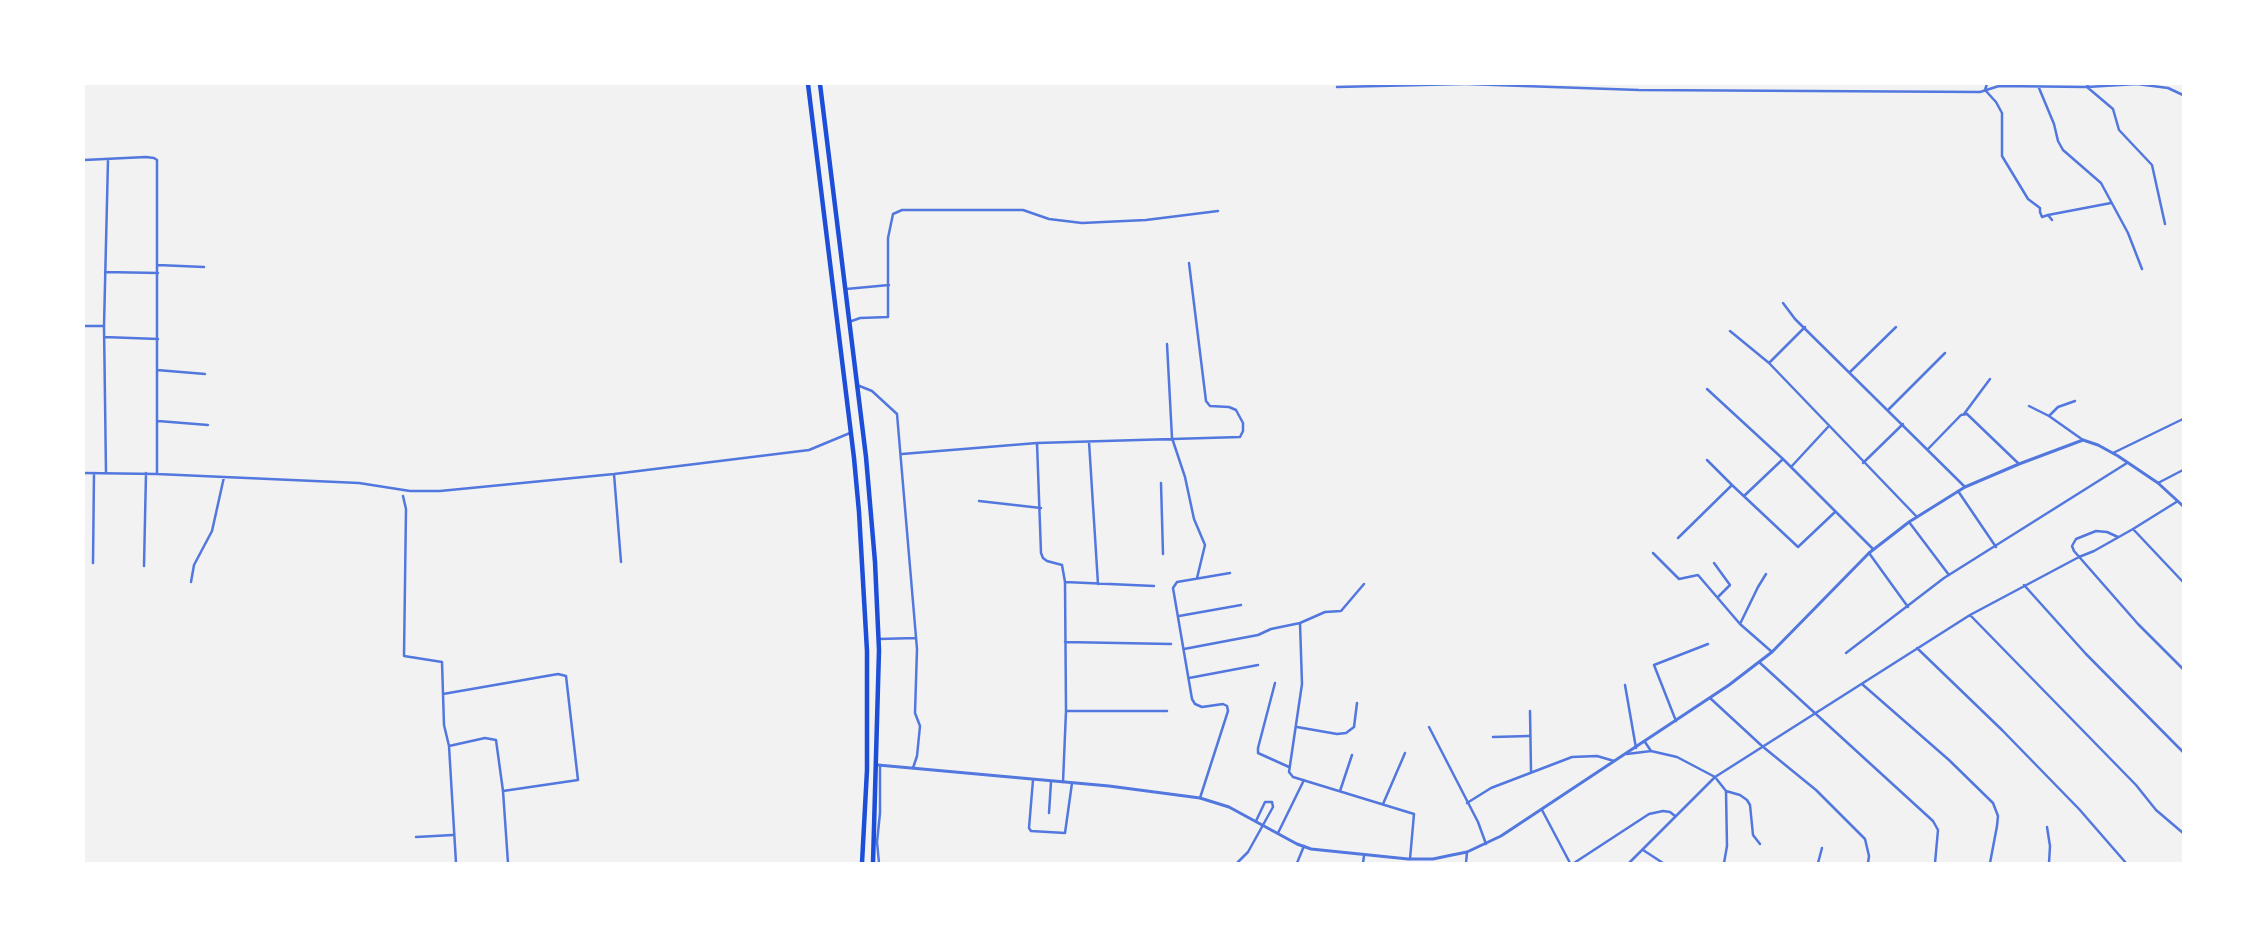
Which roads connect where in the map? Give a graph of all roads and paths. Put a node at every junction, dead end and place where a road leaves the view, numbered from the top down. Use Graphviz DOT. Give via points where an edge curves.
graph roads {
  1 [pos="808,84"];
  2 [pos="820,84"];
  3 [pos="1425,84"];
  4 [pos="1465,84"];
  5 [pos="1986,84"];
  6 [pos="2003,84"];
  7 [pos="2130,84"];
  8 [pos="1506,85"];
  9 [pos="2032,85"];
  10 [pos="2007,86"];
  11 [pos="2088,86"];
  12 [pos="2122,86"];
  13 [pos="1337,87"];
  14 [pos="2039,88"];
  15 [pos="1985,90"];
  16 [pos="2183,95"];
  17 [pos="84,160"];
  18 [pos="108,160"];
  19 [pos="2111,202"];
  20 [pos="1218,212"];
  21 [pos="2048,215"];
  22 [pos="2052,220"];
  23 [pos="2165,224"];
  24 [pos="1189,263"];
  25 [pos="158,265"];
  26 [pos="204,267"];
  27 [pos="2142,269"];
  28 [pos="105,272"];
  29 [pos="158,273"];
  30 [pos="889,285"];
  31 [pos="845,289"];
  32 [pos="1783,303"];
  33 [pos="849,322"];
  34 [pos="84,326"];
  35 [pos="104,326"];
  36 [pos="1896,327"];
  37 [pos="1805,328"];
  38 [pos="1730,331"];
  39 [pos="104,338"];
  40 [pos="158,339"];
  41 [pos="1167,344"];
  42 [pos="1944,353"];
  43 [pos="1769,363"];
  44 [pos="157,370"];
  45 [pos="1850,372"];
  46 [pos="205,374"];
  47 [pos="1990,379"];
  48 [pos="857,385"];
  49 [pos="1707,389"];
  50 [pos="2075,401"];
  51 [pos="2029,406"];
  52 [pos="1889,409"];
  53 [pos="1964,414"];
  54 [pos="2049,416"];
  55 [pos="2183,419"];
  56 [pos="158,421"];
  57 [pos="1903,424"];
  58 [pos="208,425"];
  59 [pos="1828,427"];
  60 [pos="851,432"];
  61 [pos="1172,438"];
  62 [pos="2083,440"];
  63 [pos="1089,442"];
  64 [pos="1037,443"];
  65 [pos="1928,449"];
  66 [pos="2113,453"];
  67 [pos="902,454"];
  68 [pos="1783,459"];
  69 [pos="1707,460"];
  70 [pos="1864,462"];
  71 [pos="2127,463"];
  72 [pos="2019,464"];
  73 [pos="1791,467"];
  74 [pos="2183,470"];
  75 [pos="84,473"];
  76 [pos="94,473"];
  77 [pos="106,473"];
  78 [pos="146,473"];
  79 [pos="157,474"];
  80 [pos="614,474"];
  81 [pos="224,476"];
  82 [pos="1162,483"];
  83 [pos="2158,483"];
  84 [pos="1732,484"];
  85 [pos="1965,487"];
  86 [pos="1958,491"];
  87 [pos="404,496"];
  88 [pos="1744,496"];
  89 [pos="979,501"];
  90 [pos="2178,501"];
  91 [pos="2183,506"];
  92 [pos="1041,508"];
  93 [pos="1835,512"];
  94 [pos="1917,517"];
  95 [pos="1909,522"];
  96 [pos="2133,529"];
  97 [pos="1678,538"];
  98 [pos="2118,538"];
  99 [pos="1996,547"];
  100 [pos="1874,549"];
  101 [pos="1653,553"];
  102 [pos="1869,553"];
  103 [pos="1163,554"];
  104 [pos="2079,556"];
  105 [pos="621,562"];
  106 [pos="1714,563"];
  107 [pos="93,564"];
  108 [pos="144,566"];
  109 [pos="1230,573"];
  110 [pos="1766,574"];
  111 [pos="1950,575"];
  112 [pos="1196,578"];
  113 [pos="191,582"];
  114 [pos="1065,582"];
  115 [pos="2183,582"];
  116 [pos="1098,584"];
  117 [pos="1364,584"];
  118 [pos="2024,585"];
  119 [pos="1154,586"];
  120 [pos="1718,597"];
  121 [pos="1241,605"];
  122 [pos="1908,607"];
  123 [pos="1970,615"];
  124 [pos="1178,616"];
  125 [pos="1300,623"];
  126 [pos="1740,624"];
  127 [pos="916,638"];
  128 [pos="879,639"];
  129 [pos="1065,642"];
  130 [pos="1172,644"];
  131 [pos="1708,644"];
  132 [pos="1184,648"];
  133 [pos="1917,648"];
  134 [pos="1772,652"];
  135 [pos="1846,654"];
  136 [pos="1759,662"];
  137 [pos="1258,665"];
  138 [pos="2183,669"];
  139 [pos="1189,678"];
  140 [pos="1275,683"];
  141 [pos="1862,684"];
  142 [pos="1625,685"];
  143 [pos="443,694"];
  144 [pos="1710,698"];
  145 [pos="1357,703"];
  146 [pos="1066,711"];
  147 [pos="1166,711"];
  148 [pos="1530,712"];
  149 [pos="1814,714"];
  150 [pos="1676,721"];
  151 [pos="1296,727"];
  152 [pos="1429,727"];
  153 [pos="1530,736"];
  154 [pos="1493,737"];
  155 [pos="1645,742"];
  156 [pos="448,746"];
  157 [pos="1762,746"];
  158 [pos="1636,748"];
  159 [pos="1651,751"];
  160 [pos="2183,752"];
  161 [pos="1405,753"];
  162 [pos="1627,754"];
  163 [pos="1352,755"];
  164 [pos="1616,762"];
  165 [pos="879,765"];
  166 [pos="1289,767"];
  167 [pos="914,768"];
  168 [pos="1531,772"];
  169 [pos="1714,778"];
  170 [pos="1033,780"];
  171 [pos="1304,780"];
  172 [pos="1051,782"];
  173 [pos="1063,782"];
  174 [pos="1072,783"];
  175 [pos="503,791"];
  176 [pos="1340,791"];
  177 [pos="1726,791"];
  178 [pos="1200,798"];
  179 [pos="1467,803"];
  180 [pos="1383,804"];
  181 [pos="1542,810"];
  182 [pos="1049,813"];
  183 [pos="1674,816"];
  184 [pos="1256,821"];
  185 [pos="1263,825"];
  186 [pos="2047,827"];
  187 [pos="1278,833"];
  188 [pos="2183,833"];
  189 [pos="453,835"];
  190 [pos="416,838"];
  191 [pos="1486,844"];
  192 [pos="1760,844"];
  193 [pos="1304,846"];
  194 [pos="1822,848"];
  195 [pos="1643,850"];
  196 [pos="1466,852"];
  197 [pos="1364,856"];
  198 [pos="1408,860"];
  199 [pos="456,863"];
  200 [pos="508,863"];
  201 [pos="862,863"];
  202 [pos="873,863"];
  203 [pos="879,863"];
  204 [pos="1237,863"];
  205 [pos="1297,863"];
  206 [pos="1362,863"];
  207 [pos="1466,863"];
  208 [pos="1570,863"];
  209 [pos="1574,863"];
  210 [pos="1629,863"];
  211 [pos="1662,863"];
  212 [pos="1724,863"];
  213 [pos="1818,863"];
  214 [pos="1868,863"];
  215 [pos="1935,863"];
  216 [pos="1990,863"];
  217 [pos="2049,863"];
  218 [pos="2126,863"];
  1 -- 60 [label="highway"];
  2 -- 31 [label="highway"];
  3 -- 4 [label="street"];
  3 -- 13 [label="street"];
  4 -- 8 [label="street"];
  5 -- 15 [label="street"];
  6 -- 10 [label="street"];
  7 -- 12 [label="street"];
  8 -- 15 [label="street" via="1649,90"];
  9 -- 10 [label="street"];
  9 -- 14 [label="street"];
  10 -- 15 [label="street"];
  11 -- 12 [label="street"];
  11 -- 14 [label="street"];
  11 -- 23 [label="street" via="2114,109 2119,130 2152,165"];
  12 -- 16 [label="street" via="2137,84 2168,88"];
  14 -- 19 [label="street" via="2063,150 2101,183"];
  15 -- 21 [label="street" via="2002,113 2001,153 2004,159 2028,199 2040,208 2042,217"];
  17 -- 18 [label="street"];
  18 -- 25 [label="street" via="146,157 157,160"];
  18 -- 28 [label="street"];
  19 -- 21 [label="street"];
  19 -- 27 [label="street"];
  20 -- 30 [label="street" via="1082,223 1049,219 1023,210 902,210 893,214 890,226"];
  21 -- 22 [label="street"];
  24 -- 61 [label="street" via="1206,401 1210,406 1228,406 1236,410 1241,417 1243,431 1240,437"];
  25 -- 26 [label="street"];
  25 -- 29 [label="street"];
  28 -- 29 [label="street"];
  28 -- 35 [label="street"];
  29 -- 40 [label="street"];
  30 -- 31 [label="street"];
  30 -- 33 [label="street" via="888,317 860,318"];
  31 -- 33 [label="highway"];
  32 -- 37 [label="street"];
  33 -- 48 [label="highway"];
  34 -- 35 [label="street"];
  35 -- 39 [label="street"];
  36 -- 45 [label="street"];
  37 -- 43 [label="street"];
  37 -- 45 [label="street"];
  38 -- 43 [label="street"];
  39 -- 40 [label="street"];
  39 -- 77 [label="street"];
  40 -- 44 [label="street"];
  41 -- 61 [label="street"];
  42 -- 52 [label="street"];
  43 -- 59 [label="street"];
  44 -- 46 [label="street"];
  44 -- 56 [label="street"];
  45 -- 52 [label="street"];
  47 -- 53 [label="street"];
  48 -- 67 [label="street" via="872,390 897,414"];
  48 -- 128 [label="highway" via="866,457"];
  49 -- 68 [label="street"];
  50 -- 54 [label="street" via="2058,407"];
  51 -- 54 [label="street"];
  52 -- 57 [label="street"];
  53 -- 65 [label="street"];
  53 -- 72 [label="street"];
  54 -- 62 [label="street"];
  55 -- 66 [label="street"];
  56 -- 58 [label="street"];
  56 -- 79 [label="street"];
  57 -- 65 [label="street"];
  57 -- 70 [label="street"];
  59 -- 70 [label="street"];
  59 -- 73 [label="street"];
  60 -- 80 [label="street" via="809,450"];
  60 -- 201 [label="highway" via="864,591 868,708"];
  61 -- 63 [label="street"];
  61 -- 112 [label="street" via="1194,519 1205,545"];
  62 -- 66 [label="street"];
  62 -- 72 [label="street"];
  63 -- 64 [label="street"];
  63 -- 116 [label="street"];
  64 -- 67 [label="street"];
  64 -- 92 [label="street"];
  65 -- 85 [label="street"];
  66 -- 71 [label="street"];
  67 -- 127 [label="street" via="901,481"];
  68 -- 73 [label="street"];
  68 -- 88 [label="street"];
  69 -- 84 [label="street"];
  70 -- 94 [label="street"];
  71 -- 83 [label="street"];
  71 -- 99 [label="street"];
  72 -- 85 [label="street"];
  73 -- 93 [label="street"];
  74 -- 83 [label="street"];
  75 -- 76 [label="street"];
  76 -- 77 [label="street"];
  76 -- 107 [label="street"];
  77 -- 78 [label="street"];
  78 -- 79 [label="street"];
  78 -- 108 [label="street"];
  79 -- 81 [label="street"];
  80 -- 81 [label="street" via="440,491"];
  80 -- 105 [label="street"];
  81 -- 113 [label="street" via="212,531 194,565"];
  82 -- 103 [label="street"];
  83 -- 90 [label="street"];
  84 -- 88 [label="street"];
  84 -- 97 [label="street"];
  85 -- 86 [label="street"];
  86 -- 94 [label="street"];
  86 -- 99 [label="street"];
  87 -- 143 [label="street" via="404,656 442,662"];
  88 -- 93 [label="street" via="1798,547"];
  89 -- 92 [label="street"];
  90 -- 91 [label="street"];
  90 -- 96 [label="street"];
  92 -- 114 [label="street" via="1043,558 1062,565"];
  93 -- 100 [label="street"];
  94 -- 95 [label="street"];
  95 -- 100 [label="street"];
  95 -- 111 [label="street"];
  96 -- 98 [label="street"];
  96 -- 115 [label="street"];
  98 -- 104 [label="street"];
  98 -- 104 [label="street" via="2108,532 2096,531 2076,539 2072,546"];
  99 -- 111 [label="street"];
  100 -- 102 [label="street"];
  101 -- 120 [label="street" via="1679,579 1698,575"];
  102 -- 122 [label="street"];
  102 -- 134 [label="street"];
  104 -- 118 [label="street"];
  104 -- 138 [label="street" via="2138,624"];
  106 -- 120 [label="street" via="1730,585"];
  109 -- 112 [label="street"];
  110 -- 126 [label="street"];
  111 -- 122 [label="street"];
  112 -- 124 [label="street" via="1174,584"];
  114 -- 116 [label="street"];
  114 -- 129 [label="street"];
  116 -- 119 [label="street"];
  117 -- 125 [label="street" via="1341,611 1325,612"];
  118 -- 123 [label="street"];
  118 -- 160 [label="street" via="2086,654"];
  120 -- 126 [label="street"];
  121 -- 124 [label="street"];
  122 -- 135 [label="street"];
  123 -- 133 [label="street"];
  123 -- 188 [label="street" via="2136,785 2156,810"];
  124 -- 132 [label="street"];
  125 -- 132 [label="street" via="1258,635"];
  125 -- 151 [label="street" via="1302,684"];
  126 -- 134 [label="street"];
  127 -- 128 [label="street"];
  127 -- 167 [label="street" via="915,713 920,726"];
  128 -- 165 [label="highway"];
  129 -- 130 [label="street"];
  129 -- 146 [label="street"];
  131 -- 150 [label="street" via="1654,665"];
  132 -- 139 [label="street"];
  133 -- 141 [label="street"];
  133 -- 218 [label="street" via="2009,737"];
  134 -- 136 [label="street"];
  136 -- 144 [label="street"];
  136 -- 149 [label="street"];
  137 -- 139 [label="street"];
  139 -- 178 [label="street" via="1195,704 1202,707 1223,704 1228,711"];
  140 -- 166 [label="street" via="1258,753"];
  141 -- 149 [label="street"];
  141 -- 216 [label="street" via="1993,803 1998,816"];
  142 -- 158 [label="street"];
  143 -- 156 [label="street"];
  143 -- 175 [label="street" via="558,674 566,676 578,780"];
  144 -- 150 [label="street"];
  144 -- 157 [label="street"];
  145 -- 151 [label="street" via="1354,727 1346,733"];
  146 -- 147 [label="street"];
  146 -- 173 [label="street"];
  148 -- 153 [label="street"];
  149 -- 157 [label="street"];
  149 -- 215 [label="street" via="1933,821 1938,830"];
  150 -- 155 [label="street"];
  151 -- 166 [label="street"];
  152 -- 179 [label="street"];
  153 -- 154 [label="street"];
  153 -- 168 [label="street"];
  155 -- 158 [label="street"];
  155 -- 159 [label="street"];
  156 -- 175 [label="street" via="485,738 496,740"];
  156 -- 189 [label="street"];
  157 -- 169 [label="street"];
  157 -- 214 [label="street" via="1816,790 1864,839"];
  158 -- 162 [label="street"];
  159 -- 162 [label="street"];
  159 -- 169 [label="street" via="1677,756"];
  161 -- 180 [label="street"];
  162 -- 164 [label="street"];
  163 -- 176 [label="street"];
  164 -- 168 [label="street" via="1584,755"];
  164 -- 181 [label="street"];
  165 -- 167 [label="street"];
  165 -- 202 [label="highway"];
  165 -- 203 [label="street"];
  166 -- 171 [label="street" via="1293,776"];
  167 -- 170 [label="street"];
  168 -- 179 [label="street" via="1490,788"];
  169 -- 177 [label="street"];
  169 -- 183 [label="street"];
  170 -- 172 [label="street"];
  170 -- 174 [label="street" via="1031,831 1065,833"];
  171 -- 176 [label="street"];
  171 -- 187 [label="street"];
  172 -- 173 [label="street"];
  172 -- 182 [label="street"];
  173 -- 174 [label="street"];
  174 -- 178 [label="street"];
  175 -- 200 [label="street"];
  176 -- 180 [label="street"];
  177 -- 192 [label="street" via="1740,795 1750,805 1753,835"];
  177 -- 212 [label="street" via="1727,846"];
  178 -- 184 [label="street" via="1229,807"];
  179 -- 191 [label="street"];
  180 -- 198 [label="street" via="1414,814"];
  181 -- 191 [label="street"];
  181 -- 208 [label="street"];
  183 -- 195 [label="street"];
  183 -- 209 [label="street" via="1663,811 1650,814"];
  184 -- 185 [label="street"];
  184 -- 185 [label="street" via="1265,802 1272,802"];
  185 -- 187 [label="street"];
  185 -- 204 [label="street" via="1248,852"];
  186 -- 217 [label="street"];
  187 -- 193 [label="street"];
  189 -- 190 [label="street"];
  189 -- 199 [label="street"];
  191 -- 196 [label="street"];
  193 -- 197 [label="street"];
  193 -- 205 [label="street"];
  194 -- 213 [label="street"];
  195 -- 210 [label="street"];
  195 -- 211 [label="street"];
  196 -- 198 [label="street"];
  196 -- 207 [label="street"];
  197 -- 198 [label="street"];
  197 -- 206 [label="street"];
}
